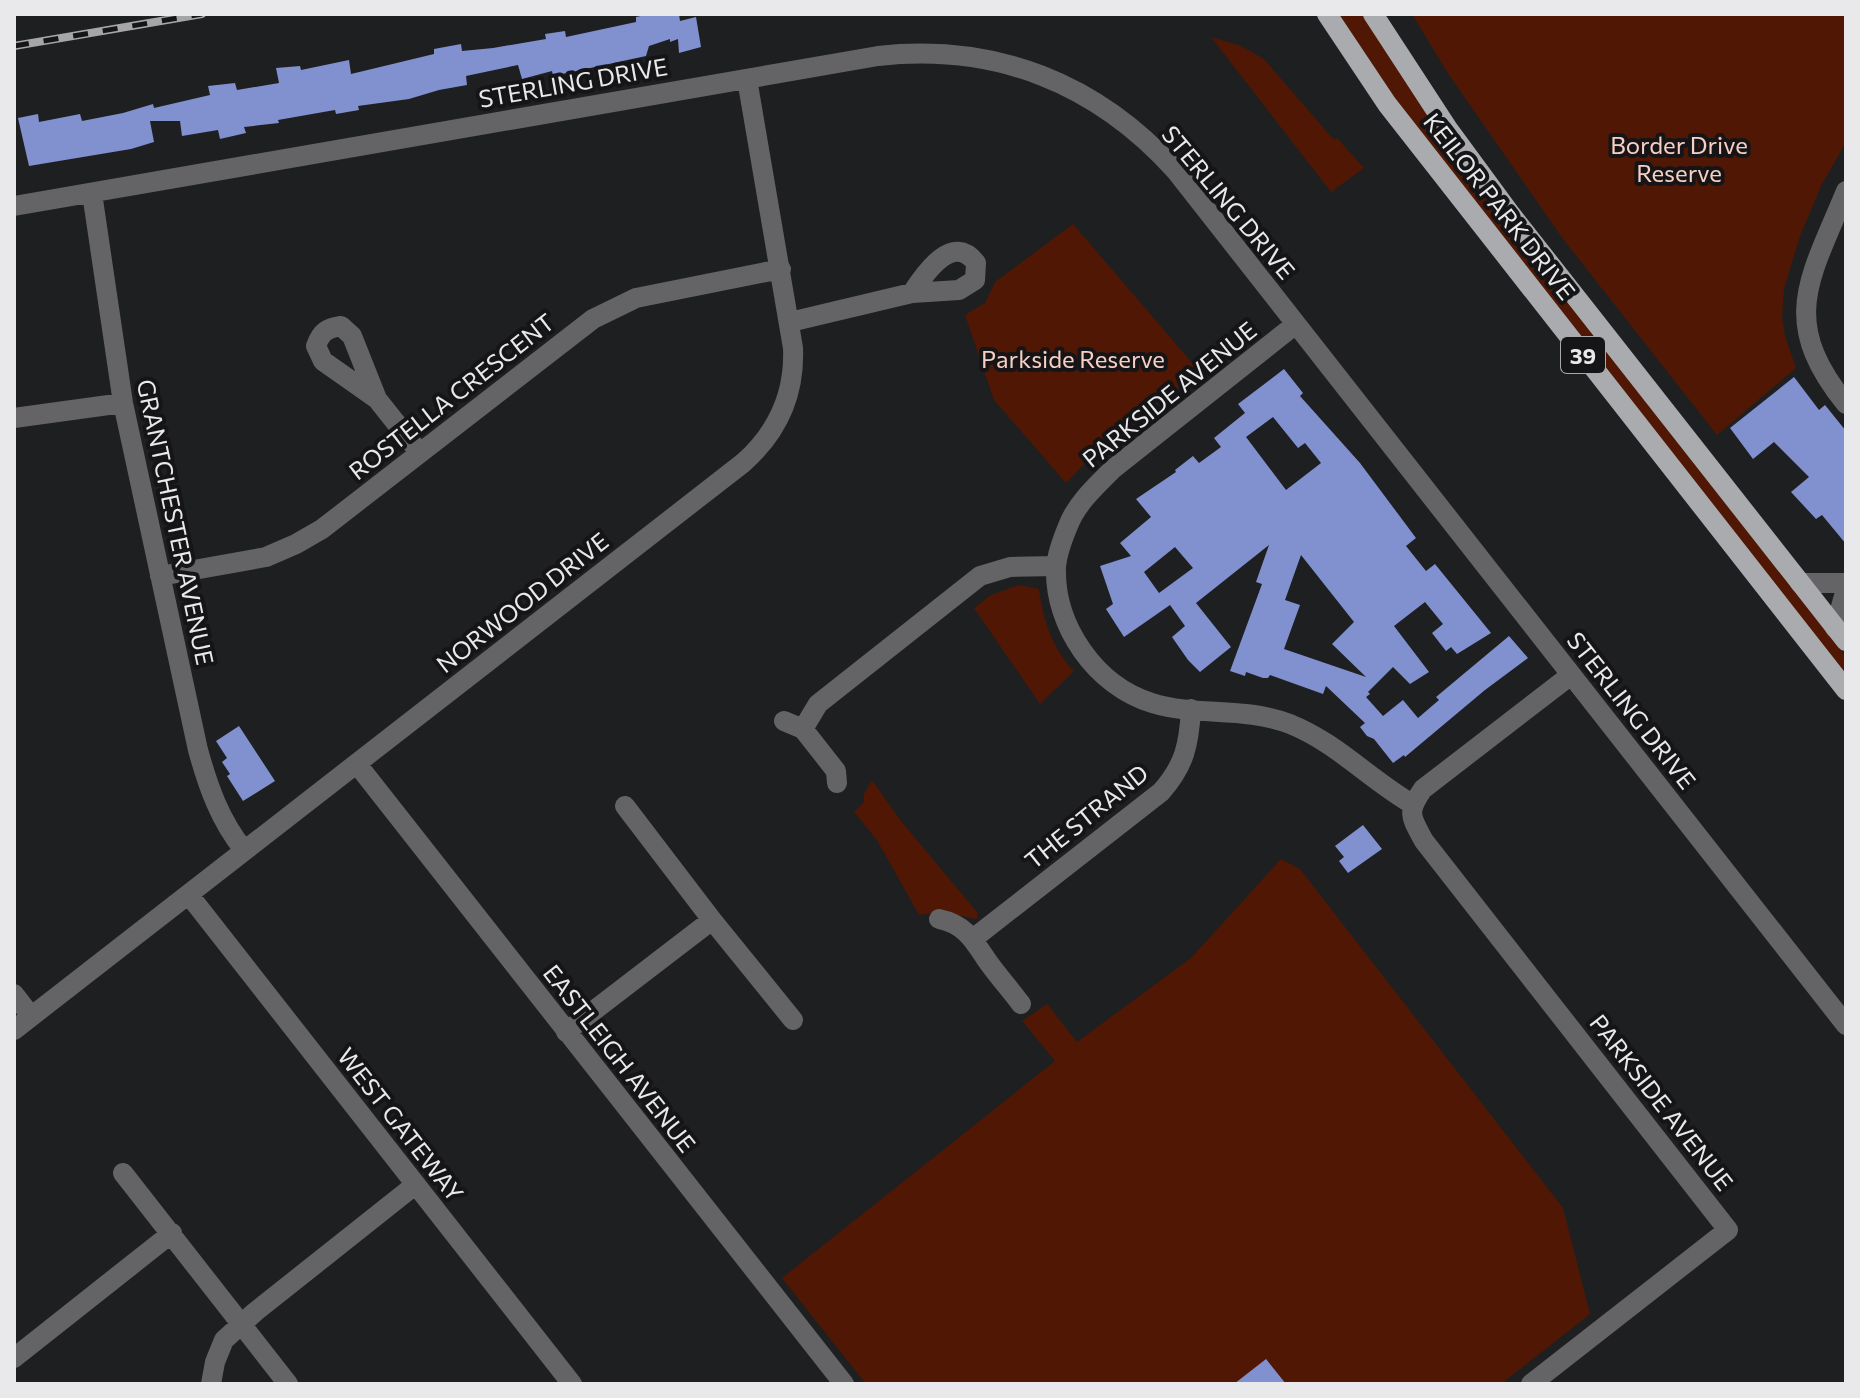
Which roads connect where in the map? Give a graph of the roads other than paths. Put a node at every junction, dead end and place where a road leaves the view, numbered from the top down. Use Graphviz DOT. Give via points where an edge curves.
graph roads {
  1 [pos="1327,14"];
  2 [pos="1373,14"];
  3 [pos="747,79"];
  4 [pos="1846,191"];
  5 [pos="92,193"];
  6 [pos="14,206"];
  7 [pos="781,269"];
  8 [pos="912,293"];
  9 [pos="790,322"];
  10 [pos="1296,324"];
  11 [pos="377,399"];
  12 [pos="123,403"];
  13 [pos="1846,404"];
  14 [pos="14,418"];
  15 [pos="419,452"];
  16 [pos="1056,566"];
  17 [pos="160,576"];
  18 [pos="1800,583"];
  19 [pos="1846,583"];
  20 [pos="1846,589"];
  21 [pos="1841,634"];
  22 [pos="1571,675"];
  23 [pos="1846,690"];
  24 [pos="1191,709"];
  25 [pos="784,721"];
  26 [pos="803,729"];
  27 [pos="357,764"];
  28 [pos="837,783"];
  29 [pos="1412,804"];
  30 [pos="625,806"];
  31 [pos="244,850"];
  32 [pos="189,895"];
  33 [pos="939,919"];
  34 [pos="712,920"];
  35 [pos="974,938"];
  36 [pos="14,994"];
  37 [pos="1021,1004"];
  38 [pos="31,1016"];
  39 [pos="793,1020"];
  40 [pos="1846,1025"];
  41 [pos="14,1030"];
  42 [pos="566,1032"];
  43 [pos="123,1173"];
  44 [pos="415,1185"];
  45 [pos="172,1233"];
  46 [pos="242,1324"];
  47 [pos="14,1358"];
  48 [pos="1544,1380"];
  49 [pos="211,1384"];
  50 [pos="288,1384"];
  51 [pos="572,1384"];
  52 [pos="844,1384"];
  1 -- 23 [label="main road, KEILOR PARK DRIVE / 39" via="1395,115"];
  2 -- 18 [label="main road, KEILOR PARK DRIVE / 39" via="1509,212"];
  3 -- 5 [label="street, STERLING DRIVE"];
  3 -- 7 [label="street, NORWOOD DRIVE"];
  3 -- 10 [label="street, STERLING DRIVE" via="878,56 931,53 1004,62 1057,82 1106,109 1162,156"];
  4 -- 13 [label="street" via="1811,277 1806,304 1806,332 1815,359"];
  5 -- 6 [label="street, STERLING DRIVE"];
  5 -- 12 [label="street, GRANTCHESTER AVENUE"];
  7 -- 9 [label="street, NORWOOD DRIVE"];
  7 -- 15 [label="street, ROSTELLA CRESCENT" via="636,298 593,319"];
  8 -- 9 [label="street"];
  9 -- 27 [label="street, NORWOOD DRIVE" via="794,366 786,405 755,453"];
  10 -- 16 [label="street, PARKSIDE AVENUE" via="1087,495 1069,523"];
  10 -- 22 [label="street, STERLING DRIVE"];
  11 -- 15 [label="street"];
  12 -- 14 [label="street"];
  12 -- 17 [label="street, GRANTCHESTER AVENUE"];
  15 -- 17 [label="street, ROSTELLA CRESCENT" via="296,544 266,557"];
  16 -- 24 [label="street, PARKSIDE AVENUE" via="1068,627 1104,675 1153,703"];
  16 -- 26 [label="street" via="1010,567 980,576 818,704"];
  17 -- 31 [label="street, GRANTCHESTER AVENUE" via="207,782"];
  18 -- 19 [label="street"];
  18 -- 21 [label="main road, KEILOR PARK DRIVE / 39"];
  20 -- 21 [label="street"];
  22 -- 29 [label="street" via="1423,789"];
  22 -- 40 [label="street, STERLING DRIVE"];
  24 -- 29 [label="street, PARKSIDE AVENUE" via="1258,714 1318,736"];
  24 -- 35 [label="street, THE STRAND" via="1187,748 1177,774 1161,792"];
  25 -- 26 [label="street"];
  26 -- 28 [label="street" via="836,771"];
  27 -- 31 [label="street, NORWOOD DRIVE"];
  27 -- 42 [label="street, EASTLEIGH AVENUE"];
  29 -- 48 [label="street, PARKSIDE AVENUE" via="1411,816 1424,841 1728,1230"];
  30 -- 34 [label="street"];
  31 -- 32 [label="street, NORWOOD DRIVE"];
  32 -- 38 [label="street, NORWOOD DRIVE"];
  32 -- 44 [label="street, WEST GATEWAY"];
  33 -- 35 [label="street" via="953,922"];
  34 -- 39 [label="street"];
  34 -- 42 [label="street"];
  35 -- 37 [label="street"];
  36 -- 38 [label="street"];
  38 -- 41 [label="street, NORWOOD DRIVE"];
  42 -- 52 [label="street, EASTLEIGH AVENUE"];
  43 -- 45 [label="street"];
  44 -- 46 [label="street"];
  44 -- 51 [label="street, WEST GATEWAY"];
  45 -- 46 [label="street"];
  45 -- 47 [label="street"];
  46 -- 49 [label="street" via="224,1340"];
  46 -- 50 [label="street"];
}
